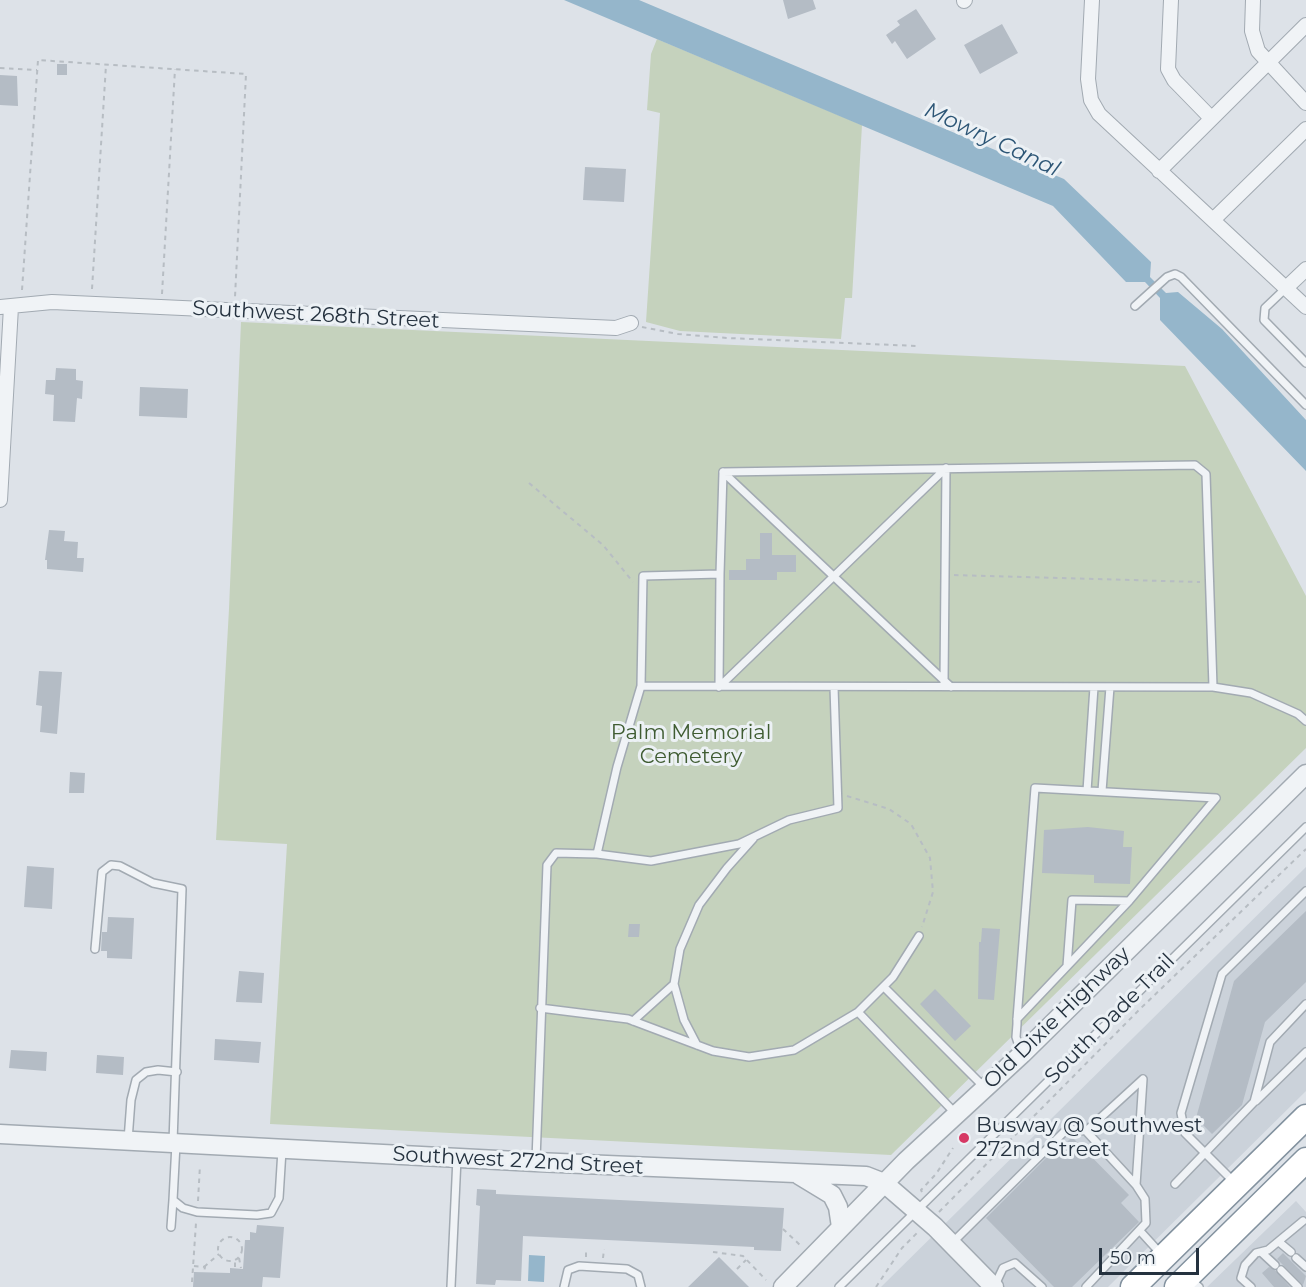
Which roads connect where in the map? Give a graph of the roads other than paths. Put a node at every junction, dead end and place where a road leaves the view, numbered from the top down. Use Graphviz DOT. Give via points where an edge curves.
graph roads {
  1 [pos="1092,0"];
  2 [pos="1171,0"];
  3 [pos="1252,0"];
  4 [pos="1306,25"];
  5 [pos="1268,64"];
  6 [pos="1306,103"];
  7 [pos="1211,118"];
  8 [pos="1306,129"];
  9 [pos="1159,171"];
  10 [pos="1213,220"];
  11 [pos="1306,269"];
  12 [pos="1286,288"];
  13 [pos="11,306"];
  14 [pos="1135,306"];
  15 [pos="1306,307"];
  16 [pos="631,323"];
  17 [pos="1306,363"];
  18 [pos="1306,405"];
  19 [pos="946,468"];
  20 [pos="723,472"];
  21 [pos="0,500"];
  22 [pos="720,574"];
  23 [pos="835,575"];
  24 [pos="946,685"];
  25 [pos="641,686"];
  26 [pos="719,687"];
  27 [pos="834,687"];
  28 [pos="1094,687"];
  29 [pos="1110,687"];
  30 [pos="1213,687"];
  31 [pos="1306,721"];
  32 [pos="1306,774"];
  33 [pos="1087,791"];
  34 [pos="1102,791"];
  35 [pos="1306,828"];
  36 [pos="756,836"];
  37 [pos="597,854"];
  38 [pos="1306,891"];
  39 [pos="1129,901"];
  40 [pos="919,936"];
  41 [pos="95,950"];
  42 [pos="1067,966"];
  43 [pos="674,984"];
  44 [pos="884,987"];
  45 [pos="1306,1004"];
  46 [pos="540,1008"];
  47 [pos="858,1012"];
  48 [pos="1017,1019"];
  49 [pos="633,1021"];
  50 [pos="698,1045"];
  51 [pos="1306,1052"];
  52 [pos="1022,1054"];
  53 [pos="177,1072"];
  54 [pos="984,1088"];
  55 [pos="1254,1102"];
  56 [pos="955,1113"];
  57 [pos="1306,1118"];
  58 [pos="1086,1131"];
  59 [pos="0,1134"];
  60 [pos="128,1140"];
  61 [pos="175,1142"];
  62 [pos="282,1148"];
  63 [pos="1206,1154"];
  64 [pos="457,1158"];
  65 [pos="1306,1160"];
  66 [pos="536,1162"];
  67 [pos="796,1174"];
  68 [pos="884,1183"];
  69 [pos="1136,1185"];
  70 [pos="1175,1185"];
  71 [pos="1237,1185"];
  72 [pos="173,1200"];
  73 [pos="916,1210"];
  74 [pos="1305,1221"];
  75 [pos="171,1227"];
  76 [pos="841,1227"];
  77 [pos="1141,1232"];
  78 [pos="1279,1242"];
  79 [pos="951,1244"];
  80 [pos="1261,1252"];
  81 [pos="1164,1257"];
  82 [pos="1306,1267"];
  83 [pos="775,1283"];
  84 [pos="1188,1284"];
  85 [pos="451,1287"];
  86 [pos="564,1287"];
  87 [pos="641,1287"];
  88 [pos="839,1287"];
  89 [pos="994,1287"];
  90 [pos="1042,1287"];
  91 [pos="1086,1287"];
  92 [pos="1133,1287"];
  93 [pos="1153,1287"];
  94 [pos="1251,1287"];
  95 [pos="1298,1287"];
  1 -- 9 [label="street" via="1087,72 1091,100 1104,120"];
  2 -- 7 [label="street" via="1167,56 1170,75"];
  3 -- 5 [label="street" via="1253,39"];
  4 -- 5 [label="street"];
  5 -- 6 [label="street"];
  5 -- 7 [label="street"];
  7 -- 9 [label="street"];
  8 -- 10 [label="street"];
  9 -- 10 [label="street"];
  10 -- 12 [label="street"];
  11 -- 12 [label="street"];
  12 -- 15 [label="street"];
  12 -- 17 [label="lane" via="1265,308 1264,320"];
  13 -- 16 [label="street, Southwest 268th Street" via="52,302 616,328"];
  13 -- 21 [label="street"];
  14 -- 18 [label="lane" via="1159,283 1175,274 1181,277"];
  19 -- 20 [label="lane"];
  19 -- 23 [label="lane"];
  19 -- 24 [label="lane"];
  19 -- 30 [label="lane" via="1195,465 1206,474"];
  20 -- 22 [label="lane"];
  20 -- 23 [label="lane"];
  22 -- 25 [label="lane" via="643,576"];
  22 -- 26 [label="lane"];
  23 -- 24 [label="lane"];
  23 -- 26 [label="lane"];
  24 -- 27 [label="lane"];
  24 -- 28 [label="lane"];
  25 -- 26 [label="lane"];
  25 -- 37 [label="lane"];
  26 -- 27 [label="lane"];
  27 -- 36 [label="lane" via="838,807 789,820"];
  28 -- 29 [label="lane"];
  28 -- 33 [label="lane"];
  29 -- 30 [label="lane"];
  29 -- 34 [label="lane"];
  30 -- 31 [label="lane" via="1251,693"];
  32 -- 52 [label="street, Old Dixie Highway"];
  33 -- 34 [label="lane"];
  33 -- 48 [label="lane" via="1035,788"];
  34 -- 39 [label="lane" via="1216,798"];
  35 -- 73 [label="lane"];
  36 -- 37 [label="lane" via="739,844 651,861"];
  36 -- 43 [label="lane" via="699,905 680,949"];
  37 -- 46 [label="lane" via="556,853 547,865"];
  38 -- 63 [label="lane" via="1222,974 1181,1113 1185,1133"];
  39 -- 42 [label="lane"];
  39 -- 42 [label="lane" via="1072,900"];
  40 -- 44 [label="lane"];
  41 -- 53 [label="lane" via="102,872 111,864 153,883 182,890"];
  42 -- 48 [label="lane"];
  43 -- 49 [label="lane"];
  43 -- 50 [label="lane" via="684,1020"];
  44 -- 47 [label="lane"];
  44 -- 54 [label="lane"];
  45 -- 55 [label="lane" via="1270,1042"];
  46 -- 49 [label="lane"];
  46 -- 66 [label="lane"];
  47 -- 50 [label="lane" via="794,1050 749,1057"];
  47 -- 56 [label="lane"];
  48 -- 52 [label="lane" via="1016,1037"];
  49 -- 50 [label="lane"];
  51 -- 55 [label="lane"];
  52 -- 54 [label="street, Old Dixie Highway"];
  53 -- 60 [label="lane" via="146,1072 136,1080"];
  53 -- 61 [label="lane"];
  54 -- 56 [label="street, Old Dixie Highway"];
  55 -- 63 [label="lane"];
  56 -- 68 [label="street, Old Dixie Highway"];
  57 -- 71 [label="highway"];
  58 -- 69 [label="lane"];
  58 -- 69 [label="lane" via="1143,1079"];
  58 -- 79 [label="lane" via="1067,1129"];
  59 -- 60 [label="street, Southwest 272nd Street"];
  60 -- 61 [label="street, Southwest 272nd Street"];
  61 -- 62 [label="street, Southwest 272nd Street"];
  61 -- 72 [label="lane"];
  62 -- 64 [label="street, Southwest 272nd Street"];
  62 -- 72 [label="lane" via="279,1198 271,1213 197,1212"];
  63 -- 70 [label="lane"];
  63 -- 71 [label="lane"];
  64 -- 66 [label="street, Southwest 272nd Street"];
  64 -- 85 [label="lane"];
  65 -- 84 [label="highway"];
  66 -- 67 [label="street, Southwest 272nd Street"];
  67 -- 68 [label="street, Southwest 272nd Street" via="857,1175"];
  67 -- 76 [label="street" via="832,1195"];
  68 -- 73 [label="street, Southwest 272nd Street"];
  68 -- 76 [label="street, Old Dixie Highway"];
  69 -- 77 [label="lane" via="1148,1211"];
  71 -- 81 [label="highway"];
  71 -- 93 [label="highway" via="1229,1209"];
  72 -- 75 [label="lane"];
  73 -- 79 [label="street, Southwest 272nd Street"];
  73 -- 88 [label="lane"];
  74 -- 78 [label="lane"];
  76 -- 83 [label="street, Old Dixie Highway"];
  77 -- 81 [label="lane"];
  77 -- 91 [label="lane"];
  78 -- 80 [label="lane"];
  78 -- 82 [label="lane"];
  79 -- 89 [label="street, Southwest 272nd Street"];
  80 -- 94 [label="lane" via="1245,1265 1241,1278"];
  80 -- 95 [label="lane"];
  81 -- 92 [label="highway"];
  86 -- 87 [label="lane" via="568,1270 579,1266 627,1269 638,1275"];
  89 -- 90 [label="lane" via="1003,1268 1015,1263"];
}
